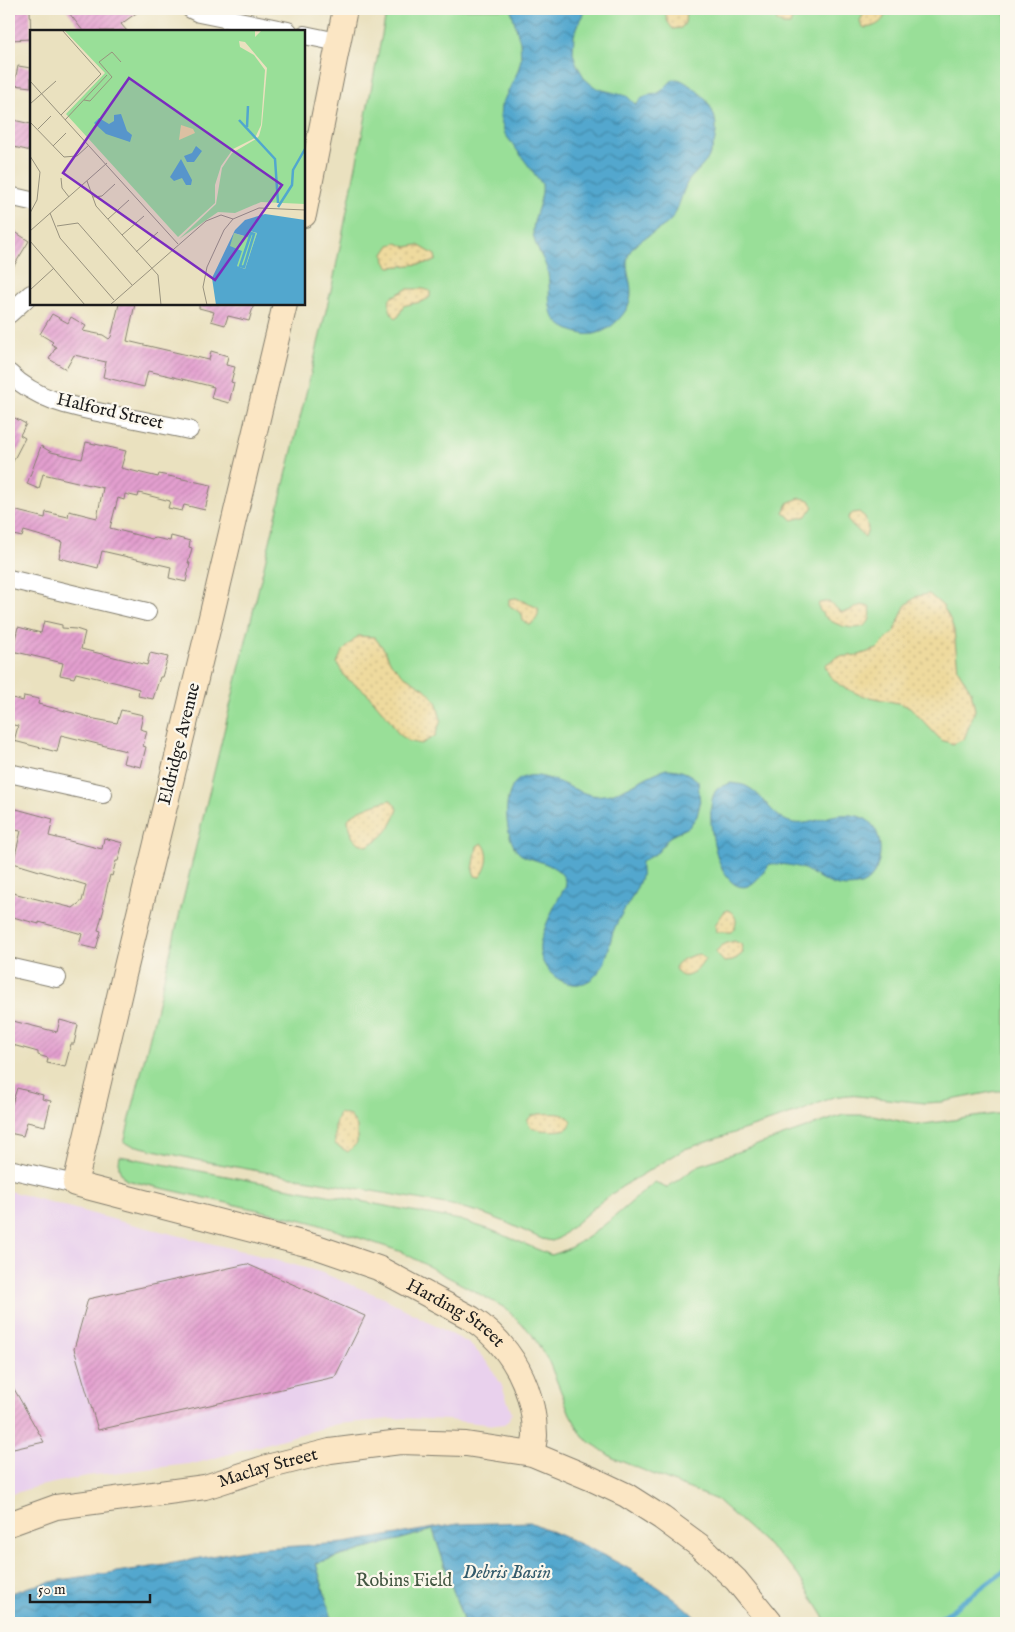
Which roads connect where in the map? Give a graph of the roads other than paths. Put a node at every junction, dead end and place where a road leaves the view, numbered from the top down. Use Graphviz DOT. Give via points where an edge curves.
graph roads {
  1 [pos="191,9"];
  2 [pos="345,9"];
  3 [pos="283,30"];
  4 [pos="305,34"];
  5 [pos="338,42"];
  6 [pos="9,196"];
  7 [pos="30,201"];
  8 [pos="305,210"];
  9 [pos="30,295"];
  10 [pos="285,305"];
  11 [pos="9,314"];
  12 [pos="9,373"];
  13 [pos="189,430"];
  14 [pos="9,579"];
  15 [pos="147,612"];
  16 [pos="9,773"];
  17 [pos="103,794"];
  18 [pos="9,967"];
  19 [pos="57,978"];
  20 [pos="9,1169"];
  21 [pos="75,1184"];
  22 [pos="532,1454"];
  23 [pos="9,1524"];
  24 [pos="772,1623"];
  1 -- 3 [label="street"];
  2 -- 5 [label="street"];
  4 -- 5 [label="street"];
  5 -- 8 [label="street"];
  6 -- 7 [label="street"];
  9 -- 11 [label="street"];
  10 -- 21 [label="street, Eldridge Avenue"];
  12 -- 13 [label="street, Halford Street" via="38,394 67,406"];
  14 -- 15 [label="street"];
  16 -- 17 [label="street"];
  18 -- 19 [label="street"];
  20 -- 21 [label="street, Harding Street"];
  21 -- 22 [label="street, Harding Street" via="317,1247 378,1268 471,1318 499,1341 516,1365 528,1392 534,1422"];
  22 -- 23 [label="street, Maclay Street" via="466,1444 410,1442 330,1451 205,1487 56,1507"];
  22 -- 24 [label="street" via="626,1495 662,1518 700,1546 736,1580"];
}
